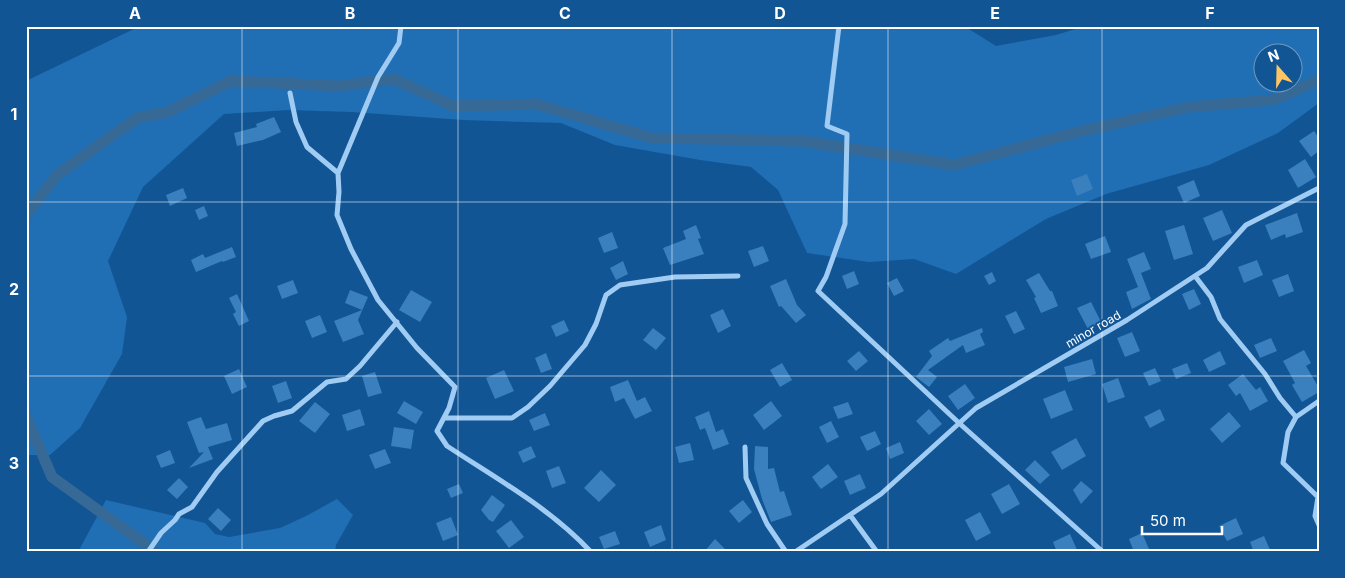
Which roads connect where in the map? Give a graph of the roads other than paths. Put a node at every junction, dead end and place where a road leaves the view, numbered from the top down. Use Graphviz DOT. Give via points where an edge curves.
graph roads {
  1 [pos="401,26"];
  2 [pos="839,26"];
  3 [pos="290,93"];
  4 [pos="338,173"];
  5 [pos="1319,188"];
  6 [pos="738,276"];
  7 [pos="1195,276"];
  8 [pos="397,322"];
  9 [pos="1319,400"];
  10 [pos="1296,417"];
  11 [pos="444,418"];
  12 [pos="960,423"];
  13 [pos="745,447"];
  14 [pos="850,515"];
  15 [pos="1319,525"];
  16 [pos="148,552"];
  17 [pos="591,552"];
  18 [pos="786,552"];
  19 [pos="795,552"];
  20 [pos="877,552"];
  21 [pos="1103,552"];
  1 -- 4 [label="street" via="399,43 378,77"];
  2 -- 12 [label="street" via="827,126 847,134 845,224 818,291"];
  3 -- 4 [label="street" via="296,122 307,147"];
  4 -- 8 [label="street" via="337,215 378,300"];
  5 -- 7 [label="street, minor road" via="1246,225 1208,268"];
  6 -- 11 [label="street" via="675,277 620,286 606,295 585,345 528,407 512,418"];
  7 -- 10 [label="street" via="1211,297 1220,319"];
  7 -- 12 [label="street, minor road" via="1127,320 976,408"];
  8 -- 11 [label="street" via="455,387"];
  8 -- 16 [label="street" via="346,379 327,382 292,411 263,421 217,472 192,507 179,514"];
  9 -- 10 [label="street"];
  10 -- 15 [label="street" via="1288,432 1284,463 1318,497 1315,516"];
  11 -- 17 [label="street" via="437,431 447,446 540,506"];
  12 -- 14 [label="street, minor road" via="881,494"];
  12 -- 21 [label="street"];
  13 -- 18 [label="street" via="746,478 767,524"];
  14 -- 19 [label="street, minor road"];
  14 -- 20 [label="street"];
}
